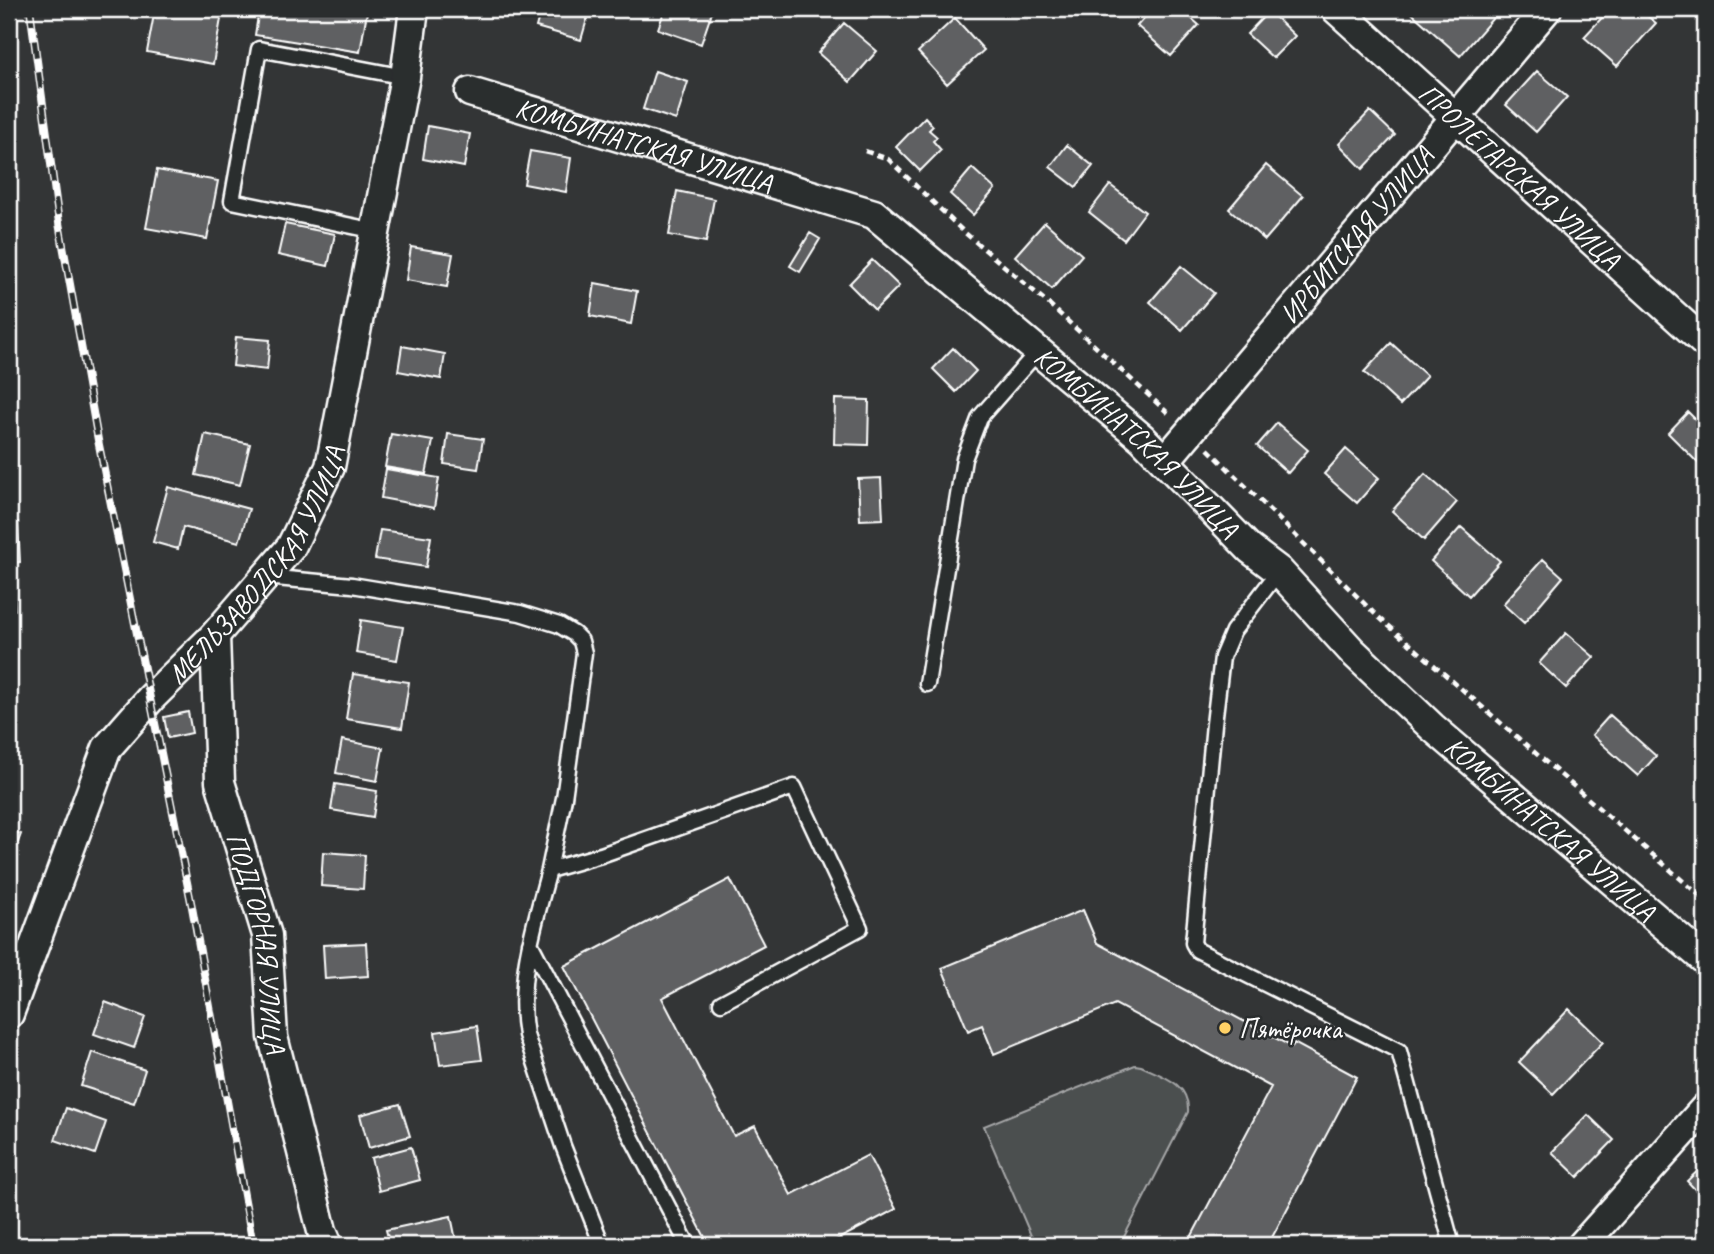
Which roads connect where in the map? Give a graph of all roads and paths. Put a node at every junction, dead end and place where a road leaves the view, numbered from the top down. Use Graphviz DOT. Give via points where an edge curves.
graph roads {
  1 [pos="414,9"];
  2 [pos="1336,9"];
  3 [pos="1547,9"];
  4 [pos="405,76"];
  5 [pos="470,92"];
  6 [pos="1456,117"];
  7 [pos="865,151"];
  8 [pos="376,231"];
  9 [pos="1705,343"];
  10 [pos="1039,350"];
  11 [pos="1191,430"];
  12 [pos="1165,461"];
  13 [pos="1279,571"];
  14 [pos="265,577"];
  15 [pos="215,635"];
  16 [pos="927,684"];
  17 [pos="549,870"];
  18 [pos="1705,900"];
  19 [pos="530,943"];
  20 [pos="1705,960"];
  21 [pos="722,1003"];
  22 [pos="9,1014"];
  23 [pos="1705,1108"];
  24 [pos="328,1245"];
  25 [pos="602,1245"];
  26 [pos="688,1245"];
  27 [pos="1452,1245"];
  28 [pos="1582,1245"];
  1 -- 4 [label="street, МЕЛЬЗАВОДСКАЯ УЛИЦА"];
  2 -- 6 [label="street, ПРОЛЕТАРСКАЯ УЛИЦА"];
  3 -- 6 [label="street, ИРБИТСКАЯ УЛИЦА"];
  4 -- 8 [label="street, МЕЛЬЗАВОДСКАЯ УЛИЦА"];
  4 -- 8 [label="lane" via="259,49 232,201"];
  5 -- 10 [label="street, КОМБИНАТСКАЯ УЛИЦА" via="874,214"];
  6 -- 9 [label="street, ПРОЛЕТАРСКАЯ УЛИЦА"];
  6 -- 11 [label="street, ИРБИТСКАЯ УЛИЦА"];
  7 -- 11 [label="path" via="888,159 964,232"];
  8 -- 14 [label="street, МЕЛЬЗАВОДСКАЯ УЛИЦА" via="331,467 291,547"];
  10 -- 12 [label="street, КОМБИНАТСКАЯ УЛИЦА"];
  10 -- 16 [label="lane" via="980,417 964,459"];
  11 -- 12 [label="street, ИРБИТСКАЯ УЛИЦА"];
  11 -- 18 [label="path" via="1374,613"];
  12 -- 13 [label="street, КОМБИНАТСКАЯ УЛИЦА" via="1251,549"];
  13 -- 20 [label="street, КОМБИНАТСКАЯ УЛИЦА" via="1352,651 1432,727"];
  13 -- 27 [label="lane" via="1233,631 1222,657 1193,943 1197,950 1399,1051"];
  14 -- 15 [label="street, МЕЛЬЗАВОДСКАЯ УЛИЦА"];
  14 -- 17 [label="lane" via="352,584 520,613 559,625 581,641 584,653 564,798"];
  15 -- 22 [label="street, МЕЛЬЗАВОДСКАЯ УЛИЦА" via="107,748"];
  15 -- 24 [label="street, ПОДГОРНАЯ УЛИЦА" via="220,782 267,935 273,1037"];
  17 -- 19 [label="lane"];
  17 -- 21 [label="lane" via="794,787 860,928"];
  19 -- 25 [label="lane" via="523,996 526,1035"];
  19 -- 26 [label="lane"];
  23 -- 28 [label="street"];
}
